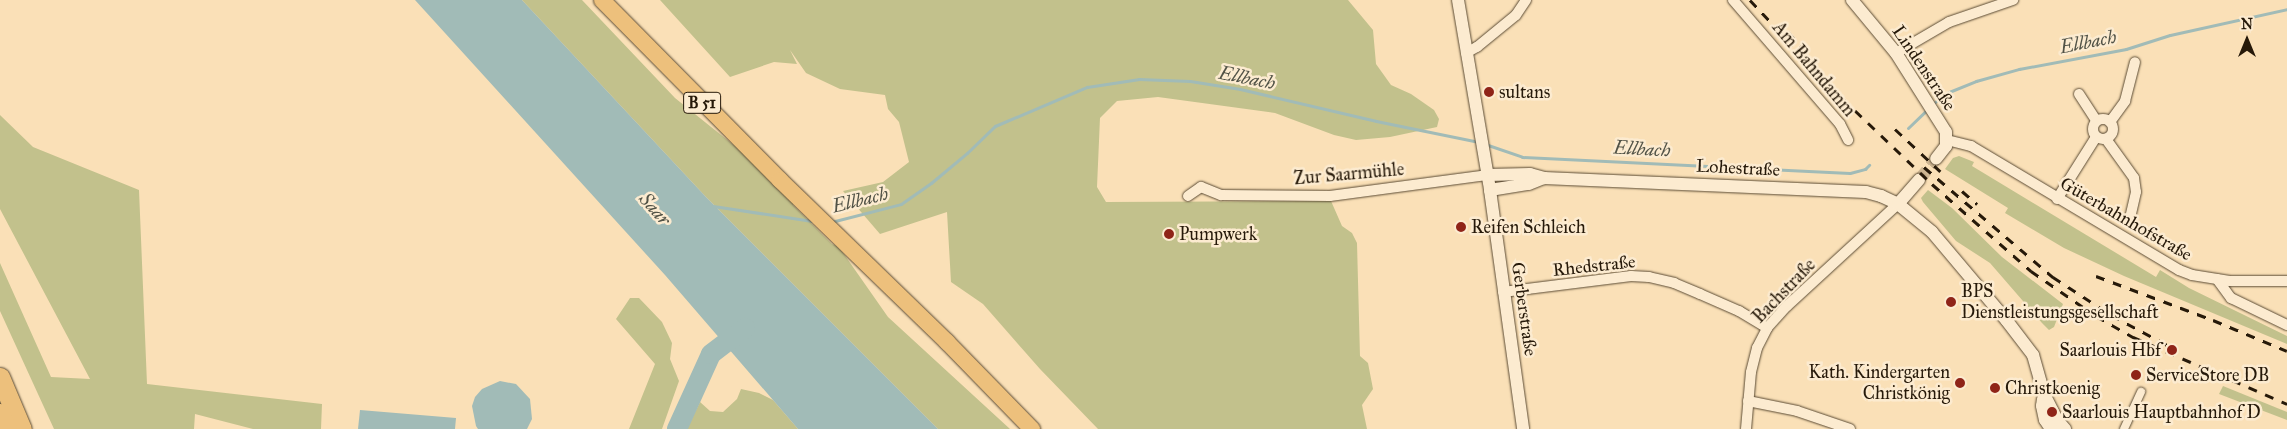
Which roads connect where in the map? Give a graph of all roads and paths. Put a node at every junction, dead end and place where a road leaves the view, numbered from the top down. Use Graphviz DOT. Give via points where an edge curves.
graph roads {
  1 [pos="602,0"];
  2 [pos="1458,0"];
  3 [pos="1526,0"];
  4 [pos="1733,0"];
  5 [pos="1852,0"];
  6 [pos="2013,0"];
  7 [pos="1466,53"];
  8 [pos="1896,53"];
  9 [pos="2135,62"];
  10 [pos="2080,94"];
  11 [pos="2096,120"];
  12 [pos="2110,122"];
  13 [pos="2101,138"];
  14 [pos="1848,140"];
  15 [pos="1947,140"];
  16 [pos="1936,160"];
  17 [pos="1487,175"];
  18 [pos="1544,178"];
  19 [pos="1919,180"];
  20 [pos="1490,190"];
  21 [pos="1188,196"];
  22 [pos="2057,199"];
  23 [pos="1898,204"];
  24 [pos="2130,219"];
  25 [pos="2217,279"];
  26 [pos="2287,281"];
  27 [pos="1503,292"];
  28 [pos="2287,325"];
  29 [pos="1767,328"];
  30 [pos="0,377"];
  31 [pos="2043,392"];
  32 [pos="2141,392"];
  33 [pos="1748,401"];
  34 [pos="0,413"];
  35 [pos="6,429"];
  36 [pos="22,429"];
  37 [pos="1032,429"];
  38 [pos="1523,429"];
  39 [pos="1746,429"];
  40 [pos="1850,429"];
  41 [pos="2050,429"];
  42 [pos="2065,429"];
  43 [pos="2124,429"];
  1 -- 37 [label="main road, B 51"];
  2 -- 7 [label="street, Gerberstraße"];
  3 -- 7 [label="street" via="1516,15"];
  4 -- 14 [label="street, Am Bahndamm" via="1840,124"];
  5 -- 8 [label="street, Lindenstraße"];
  6 -- 8 [label="street" via="1949,22"];
  7 -- 17 [label="street, Gerberstraße"];
  8 -- 15 [label="street, Lindenstraße" via="1946,132"];
  9 -- 12 [label="street" via="2125,101"];
  10 -- 11 [label="street"];
  11 -- 12 [label="street" via="2104,118"];
  11 -- 13 [label="street" via="2092,128"];
  12 -- 13 [label="street" via="2113,131"];
  13 -- 22 [label="street"];
  13 -- 24 [label="street" via="2134,178 2136,192"];
  15 -- 16 [label="street, Lindenstraße"];
  15 -- 22 [label="street, Güterbahnhofstraße" via="1971,146"];
  17 -- 18 [label="street, Lohestraße" via="1530,174"];
  17 -- 20 [label="street, Gerberstraße"];
  17 -- 21 [label="street, Zur Saarmühle" via="1330,196 1221,195 1201,187"];
  18 -- 20 [label="street, Lohestraße"];
  18 -- 23 [label="street, Lohestraße" via="1866,192"];
  19 -- 23 [label="street"];
  20 -- 27 [label="street, Gerberstraße"];
  22 -- 25 [label="street, Güterbahnhofstraße" via="2179,270"];
  23 -- 29 [label="street, Bachstraße"];
  23 -- 31 [label="street" via="1932,232 2007,320 2033,355"];
  25 -- 26 [label="street, Güterbahnhofstraße"];
  25 -- 28 [label="street" via="2231,298"];
  27 -- 29 [label="street, Rhedstraße" via="1631,276 1649,277 1700,294"];
  27 -- 38 [label="street, Gerberstraße"];
  29 -- 33 [label="street, Bachstraße" via="1756,348"];
  30 -- 36 [label="highway"];
  31 -- 41 [label="street" via="2042,406"];
  31 -- 42 [label="street"];
  32 -- 43 [label="street"];
  33 -- 39 [label="street, Bachstraße"];
  33 -- 40 [label="street" via="1797,411"];
  34 -- 35 [label="highway"];
}
